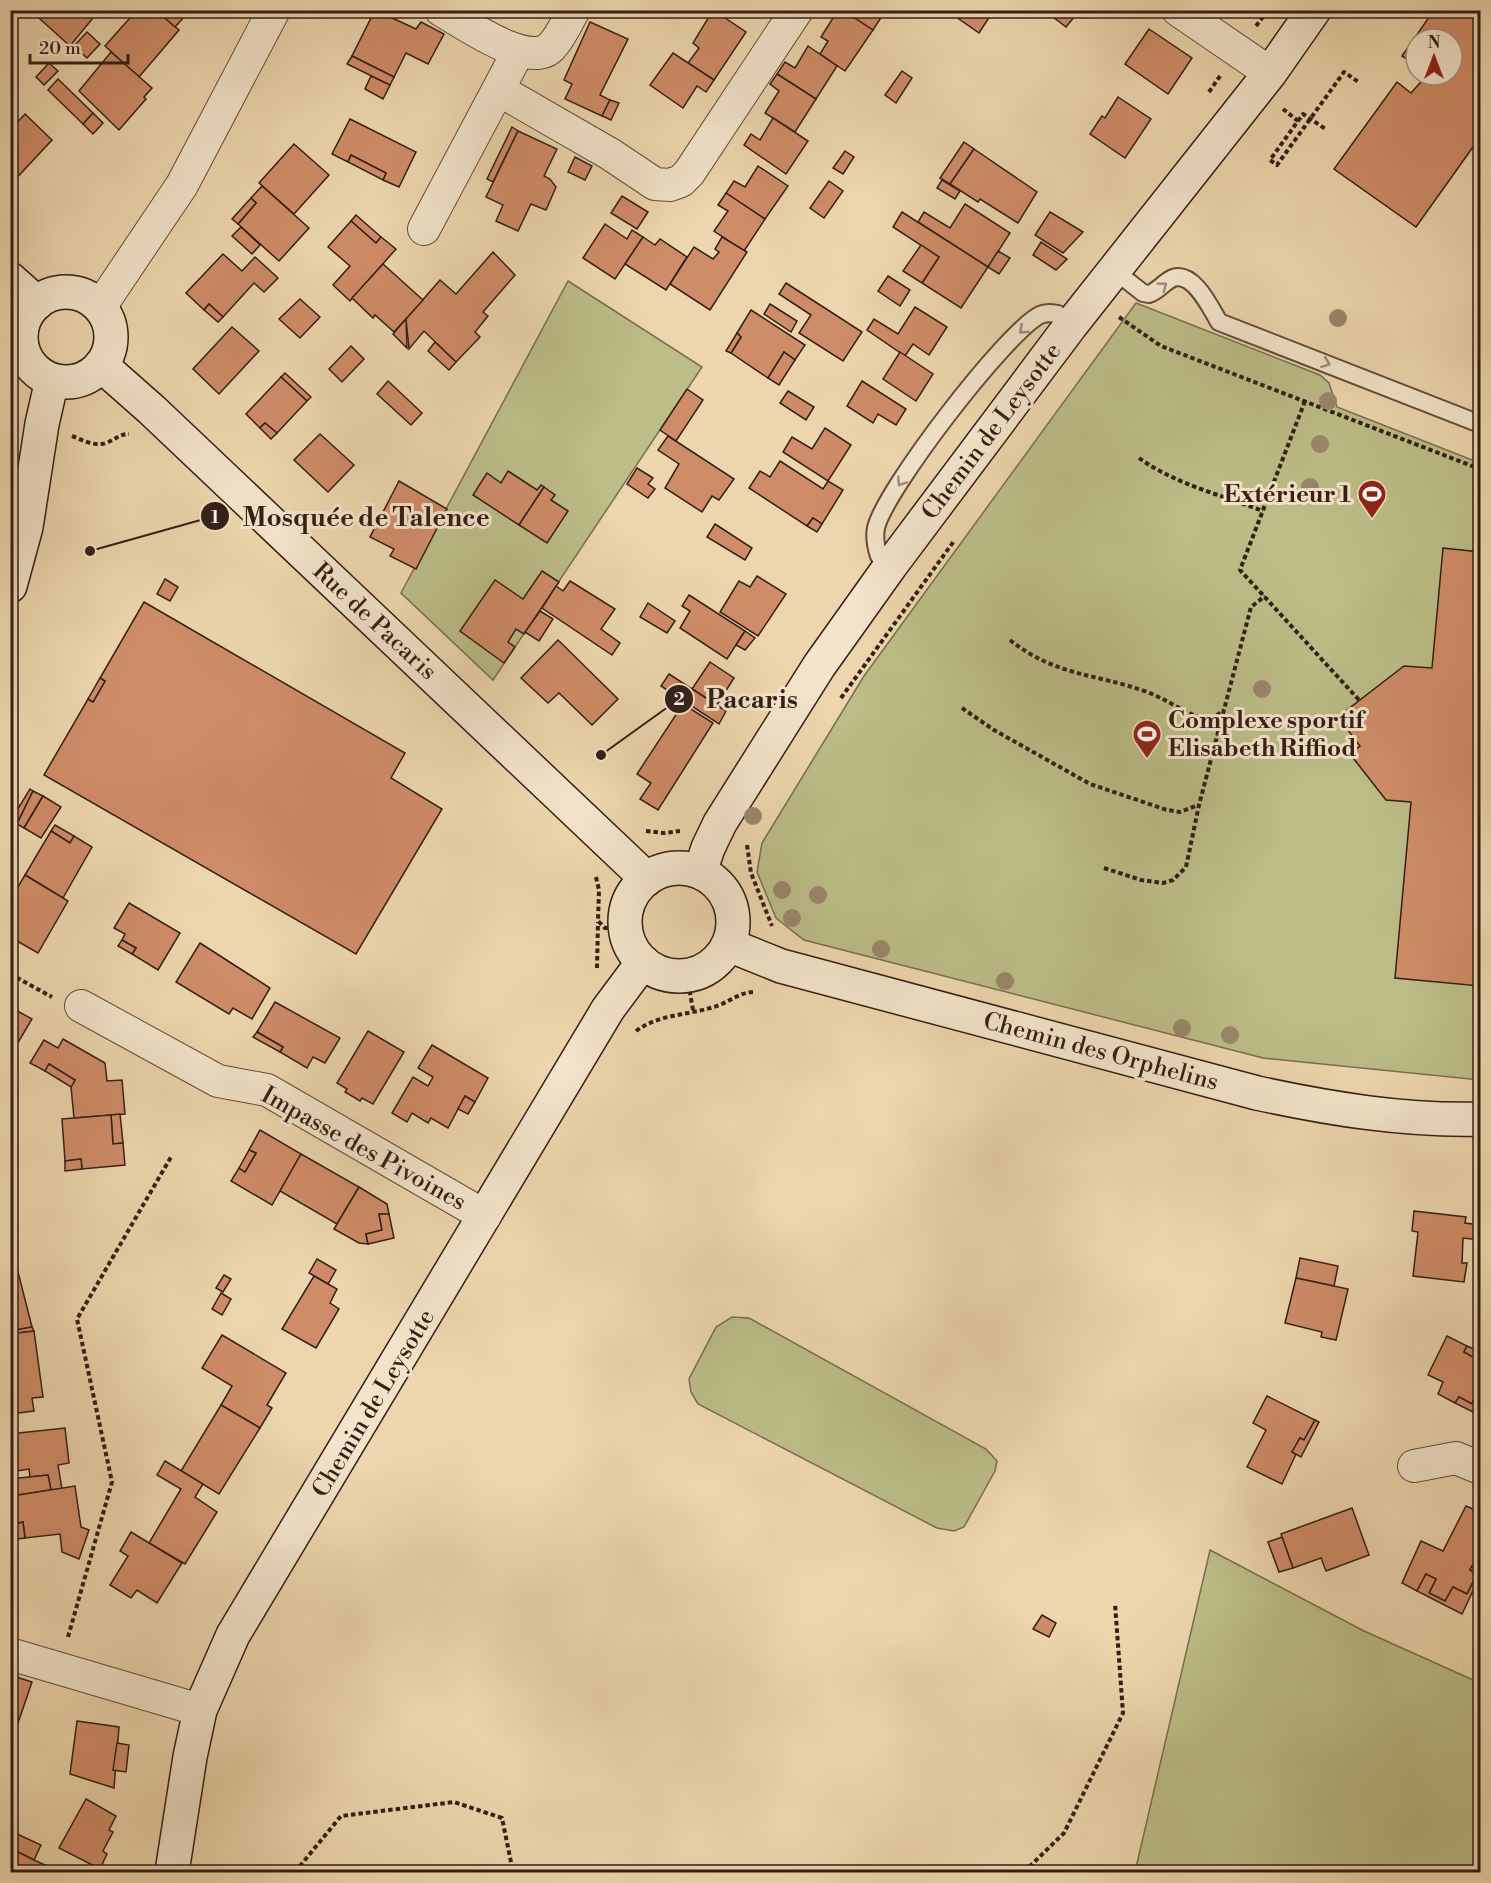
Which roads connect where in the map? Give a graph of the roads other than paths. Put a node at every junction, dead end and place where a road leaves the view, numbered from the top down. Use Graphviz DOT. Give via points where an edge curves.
graph roads {
  1 [pos="274,10"];
  2 [pos="441,10"];
  3 [pos="573,10"];
  4 [pos="797,10"];
  5 [pos="1178,10"];
  6 [pos="1314,10"];
  7 [pos="518,52"];
  8 [pos="1270,73"];
  9 [pos="499,90"];
  10 [pos="424,229"];
  11 [pos="1114,271"];
  12 [pos="10,279"];
  13 [pos="37,303"];
  14 [pos="99,307"];
  15 [pos="1071,325"];
  16 [pos="16,339"];
  17 [pos="101,366"];
  18 [pos="52,380"];
  19 [pos="1480,424"];
  20 [pos="891,565"];
  21 [pos="10,586"];
  22 [pos="700,872"];
  23 [pos="647,879"];
  24 [pos="729,945"];
  25 [pos="642,962"];
  26 [pos="81,1005"];
  27 [pos="1480,1119"];
  28 [pos="485,1216"];
  29 [pos="1414,1466"];
  30 [pos="1480,1468"];
  31 [pos="10,1654"];
  32 [pos="200,1710"];
  33 [pos="172,1872"];
  1 -- 14 [label="street" via="182,185"];
  2 -- 7 [label="street"];
  3 -- 7 [label="street" via="551,48 536,56"];
  4 -- 9 [label="street" via="689,173 670,185 655,184"];
  5 -- 8 [label="street"];
  6 -- 8 [label="street, Chemin de Leysotte"];
  7 -- 9 [label="street"];
  8 -- 11 [label="street, Chemin de Leysotte"];
  9 -- 10 [label="street"];
  11 -- 15 [label="street, Chemin de Leysotte"];
  11 -- 19 [label="lane, one-way" via="1149,294 1173,278 1184,279 1203,296 1219,322"];
  12 -- 13 [label="street"];
  13 -- 14 [label="street" via="62,292 82,296"];
  13 -- 16 [label="street"];
  14 -- 17 [label="street" via="110,330 111,343"];
  15 -- 20 [label="street, Chemin de Leysotte"];
  15 -- 20 [label="lane, one-way" via="1058,314 1039,316 996,356 944,420 887,503 876,527 879,556"];
  16 -- 18 [label="street" via="30,364"];
  17 -- 18 [label="street" via="79,380"];
  17 -- 23 [label="street, Rue de Pacaris"];
  18 -- 21 [label="street" via="26,527"];
  20 -- 22 [label="street, Chemin de Leysotte" via="784,718 720,823"];
  22 -- 23 [label="street" via="682,868"];
  22 -- 24 [label="street" via="726,894 733,928"];
  23 -- 25 [label="street" via="634,892 627,909 611,924"];
  24 -- 25 [label="street" via="705,970 687,976 672,976"];
  24 -- 27 [label="street, Chemin des Orphelins" via="781,966 1257,1093 1330,1109 1438,1120"];
  25 -- 28 [label="street, Chemin de Leysotte" via="608,1009"];
  26 -- 28 [label="street, Impasse des Pivoines" via="218,1081 267,1090"];
  28 -- 32 [label="street, Chemin de Leysotte" via="233,1635"];
  29 -- 30 [label="street" via="1456,1458"];
  31 -- 32 [label="street"];
  32 -- 33 [label="street, Chemin de Leysotte"];
}
